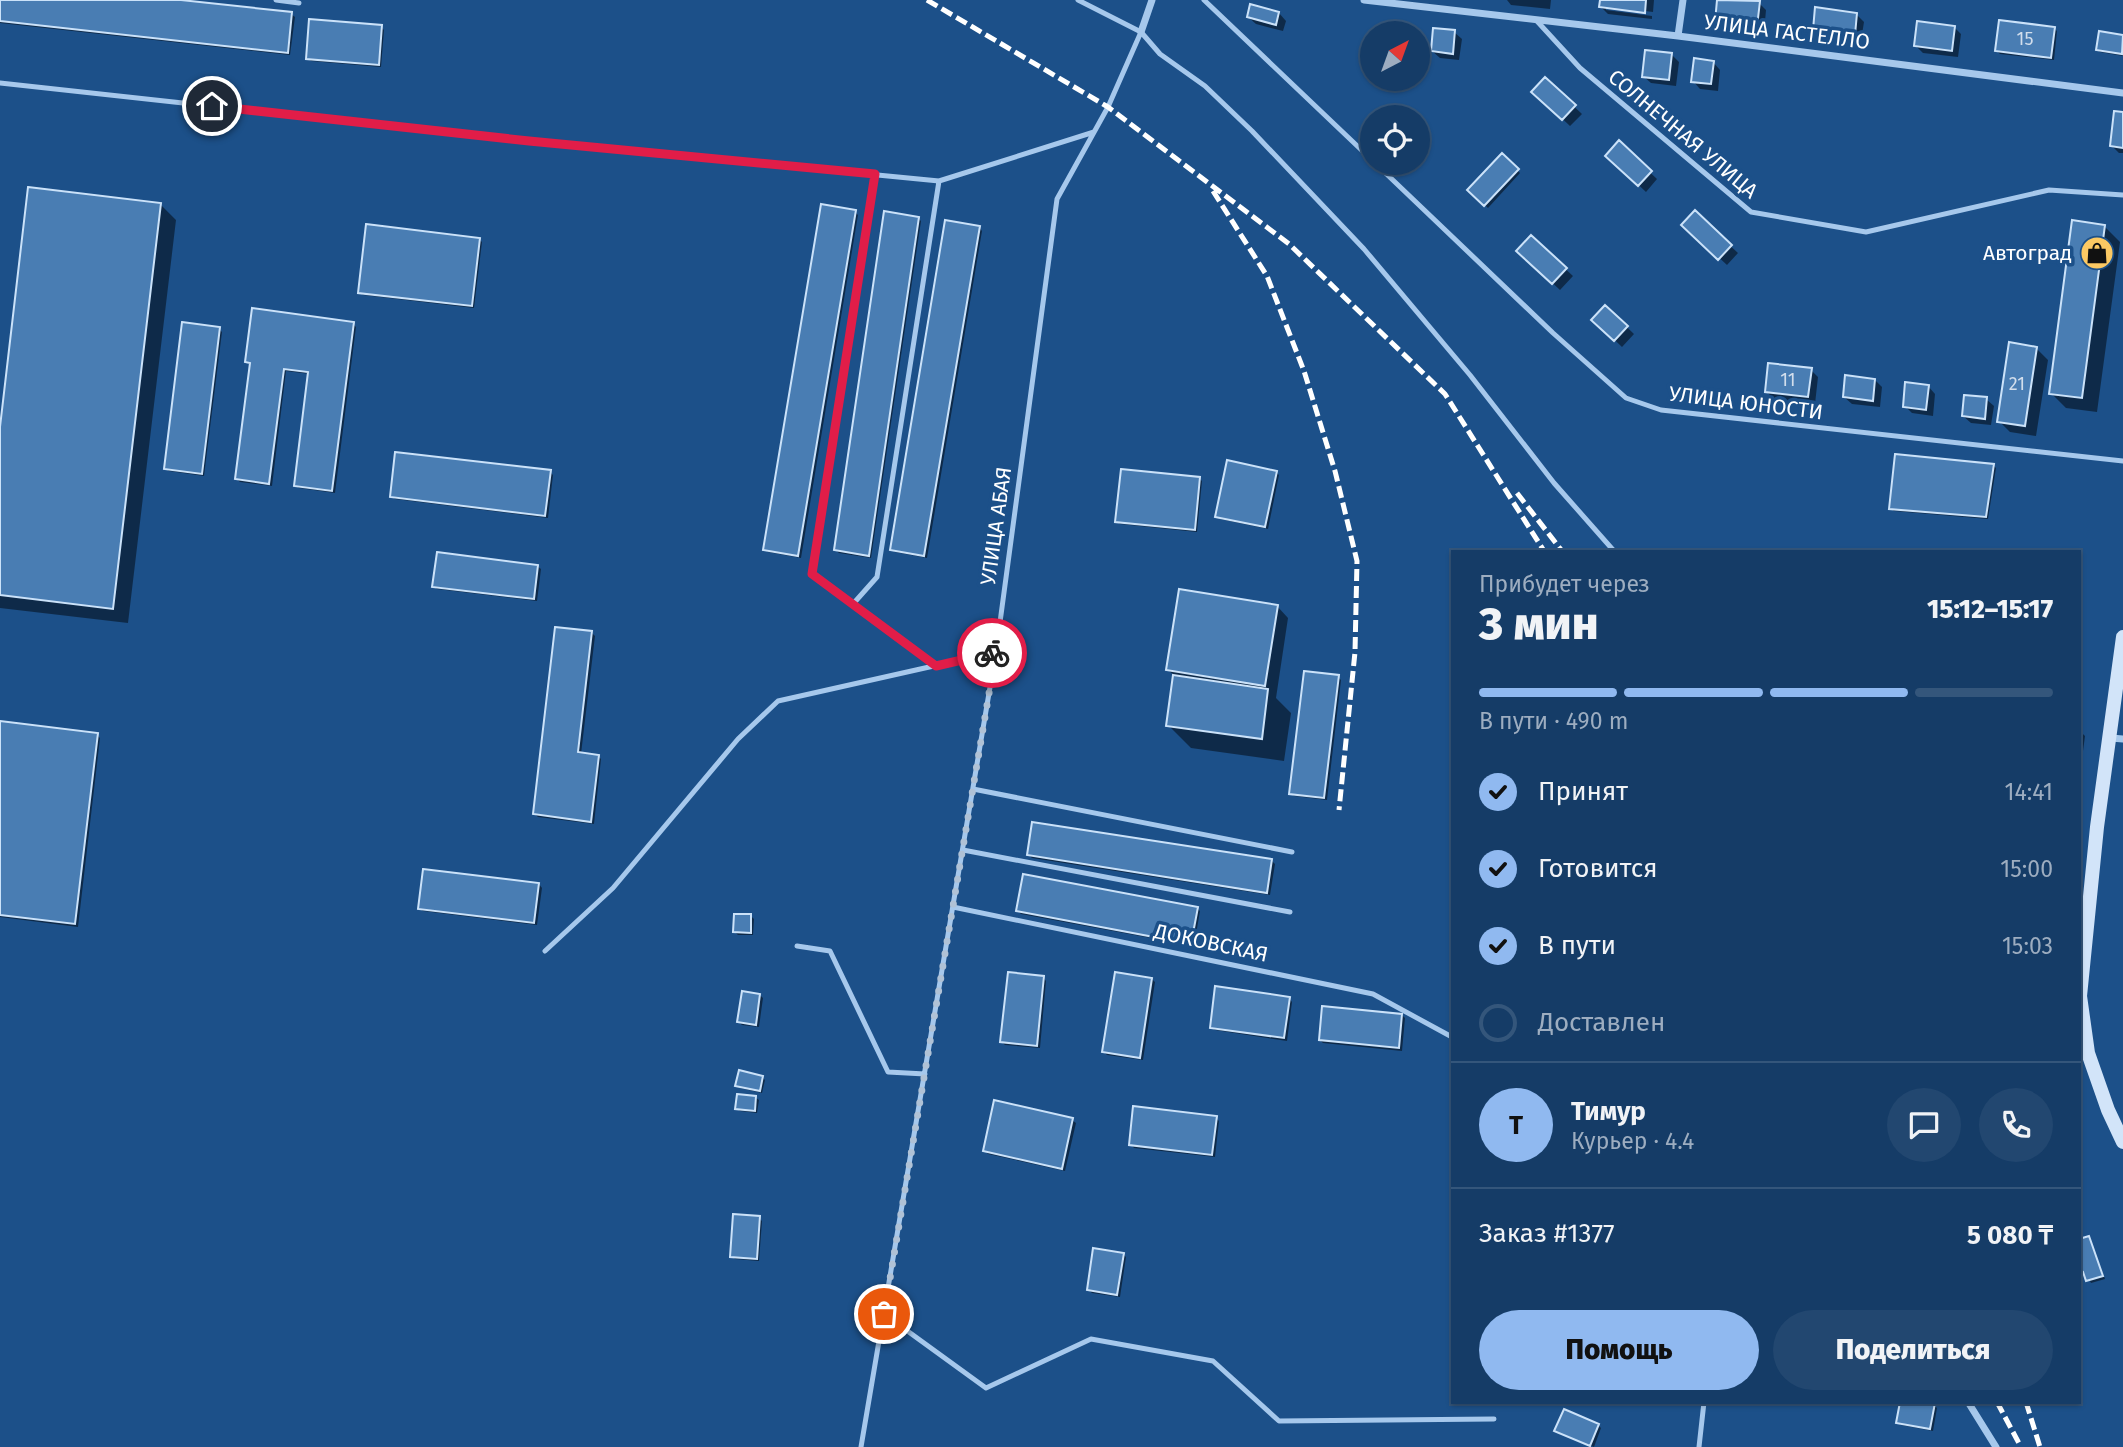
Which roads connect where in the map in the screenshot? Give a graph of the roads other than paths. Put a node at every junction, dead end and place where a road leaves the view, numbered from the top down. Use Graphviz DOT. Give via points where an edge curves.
graph roads {
  1 [pos="276,0"];
  2 [pos="1078,0"];
  3 [pos="1152,0"];
  4 [pos="1205,0"];
  5 [pos="1364,0"];
  6 [pos="1683,0"];
  7 [pos="299,3"];
  8 [pos="1536,20"];
  9 [pos="1141,32"];
  10 [pos="1678,36"];
  11 [pos="0,83"];
  12 [pos="2123,93"];
  13 [pos="1094,132"];
  14 [pos="1360,149"];
  15 [pos="875,174"];
  16 [pos="1388,175"];
  17 [pos="939,181"];
  18 [pos="2123,195"];
  19 [pos="2123,461"];
  20 [pos="1613,550"];
  21 [pos="853,604"];
  22 [pos="2123,637"];
  23 [pos="996,652"];
  24 [pos="936,666"];
  25 [pos="2117,738"];
  26 [pos="973,789"];
  27 [pos="963,850"];
  28 [pos="1292,852"];
  29 [pos="953,907"];
  30 [pos="1290,912"];
  31 [pos="797,946"];
  32 [pos="545,951"];
  33 [pos="2081,986"];
  34 [pos="2081,1013"];
  35 [pos="1451,1036"];
  36 [pos="2083,1048"];
  37 [pos="925,1073"];
  38 [pos="2123,1142"];
  39 [pos="884,1314"];
  40 [pos="1704,1404"];
  41 [pos="1969,1404"];
  42 [pos="1494,1419"];
  43 [pos="861,1447"];
  44 [pos="1699,1447"];
  45 [pos="1996,1447"];
  1 -- 7 [label="lane"];
  2 -- 9 [label="lane"];
  3 -- 9 [label="street, УЛИЦА АБАЯ"];
  4 -- 14 [label="lane, УЛИЦА ЮНОСТИ"];
  5 -- 8 [label="street, УЛИЦА ГАСТЕЛЛО"];
  6 -- 10 [label="street"];
  8 -- 10 [label="street, УЛИЦА ГАСТЕЛЛО"];
  8 -- 18 [label="lane, СОЛНЕЧНАЯ УЛИЦА" via="1580,68 1751,212 1866,232 2049,190"];
  9 -- 13 [label="lane, УЛИЦА АБАЯ"];
  9 -- 20 [label="lane" via="1160,54 1205,86 1252,131 1364,248"];
  10 -- 12 [label="street, УЛИЦА ГАСТЕЛЛО"];
  11 -- 15 [label="lane"];
  13 -- 17 [label="lane"];
  13 -- 23 [label="lane, УЛИЦА АБАЯ" via="1057,199"];
  15 -- 17 [label="lane"];
  15 -- 21 [label="lane" via="812,574"];
  16 -- 19 [label="lane, УЛИЦА ЮНОСТИ" via="1626,398 1661,410"];
  17 -- 21 [label="lane" via="877,577"];
  21 -- 24 [label="lane"];
  22 -- 25 [label="main road"];
  23 -- 24 [label="lane"];
  23 -- 26 [label="lane, УЛИЦА АБАЯ"];
  24 -- 32 [label="lane" via="778,701 738,739 613,888"];
  25 -- 33 [label="main road" via="2097,827"];
  26 -- 27 [label="lane, УЛИЦА АБАЯ"];
  26 -- 28 [label="lane"];
  27 -- 29 [label="lane, УЛИЦА АБАЯ"];
  27 -- 30 [label="lane"];
  29 -- 35 [label="lane, ДОКОВСКАЯ" via="1373,994"];
  29 -- 37 [label="lane, УЛИЦА АБАЯ"];
  31 -- 37 [label="lane" via="830,951 888,1072"];
  34 -- 36 [label="main road"];
  36 -- 38 [label="main road"];
  37 -- 39 [label="lane, УЛИЦА АБАЯ"];
  39 -- 42 [label="lane" via="986,1388 1091,1339 1213,1361 1279,1421"];
  39 -- 43 [label="lane, УЛИЦА АБАЯ"];
  40 -- 44 [label="lane"];
  41 -- 45 [label="street"];
}
